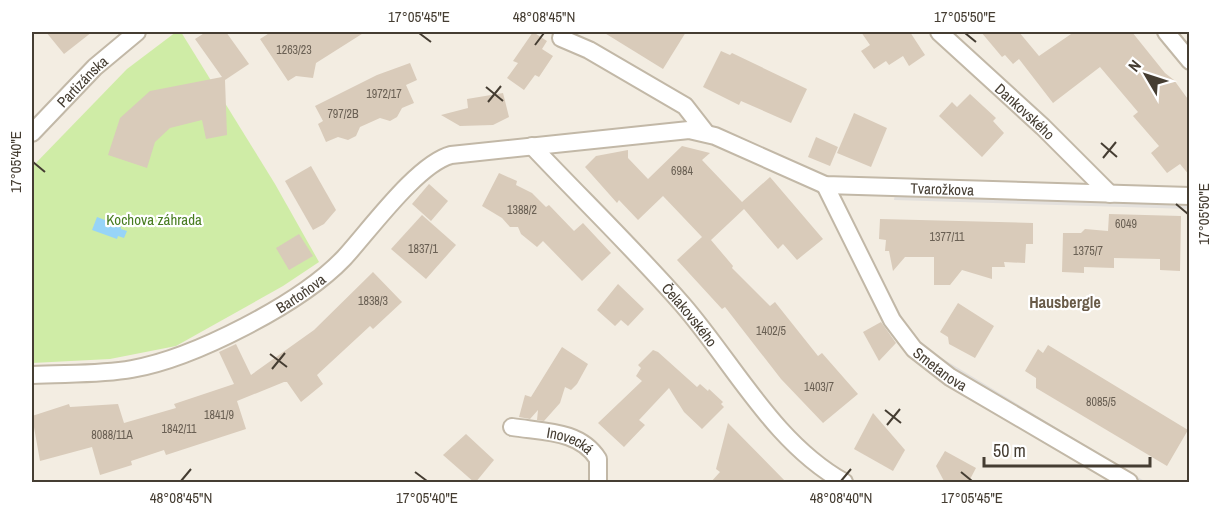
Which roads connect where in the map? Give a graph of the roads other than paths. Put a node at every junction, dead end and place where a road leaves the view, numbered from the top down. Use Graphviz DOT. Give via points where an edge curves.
graph roads {
  1 [pos="137,32"];
  2 [pos="939,32"];
  3 [pos="1166,32"];
  4 [pos="561,38"];
  5 [pos="1190,61"];
  6 [pos="32,133"];
  7 [pos="705,133"];
  8 [pos="532,146"];
  9 [pos="825,185"];
  10 [pos="1110,194"];
  11 [pos="1190,196"];
  12 [pos="32,375"];
  13 [pos="512,428"];
  14 [pos="598,483"];
  15 [pos="844,483"];
  16 [pos="1129,483"];
  1 -- 6 [label="street, Partizánska" via="95,68"];
  2 -- 10 [label="street, Dankovského"];
  3 -- 5 [label="street"];
  4 -- 7 [label="street, Tvarožkova" via="589,50 684,106"];
  7 -- 8 [label="street, Tvarožkova" via="680,130"];
  7 -- 9 [label="street, Tvarožkova"];
  8 -- 12 [label="street, Bartoňova" via="444,157 417,178 324,275 264,315 189,351 130,369"];
  8 -- 15 [label="street, Čelakovského" via="683,305 794,445"];
  9 -- 10 [label="street, Tvarožkova"];
  9 -- 16 [label="street, Smetanova" via="886,309 914,349 950,377"];
  10 -- 11 [label="street, Tvarožkova"];
  13 -- 14 [label="street, Inovecká" via="577,439 598,459"];
}
